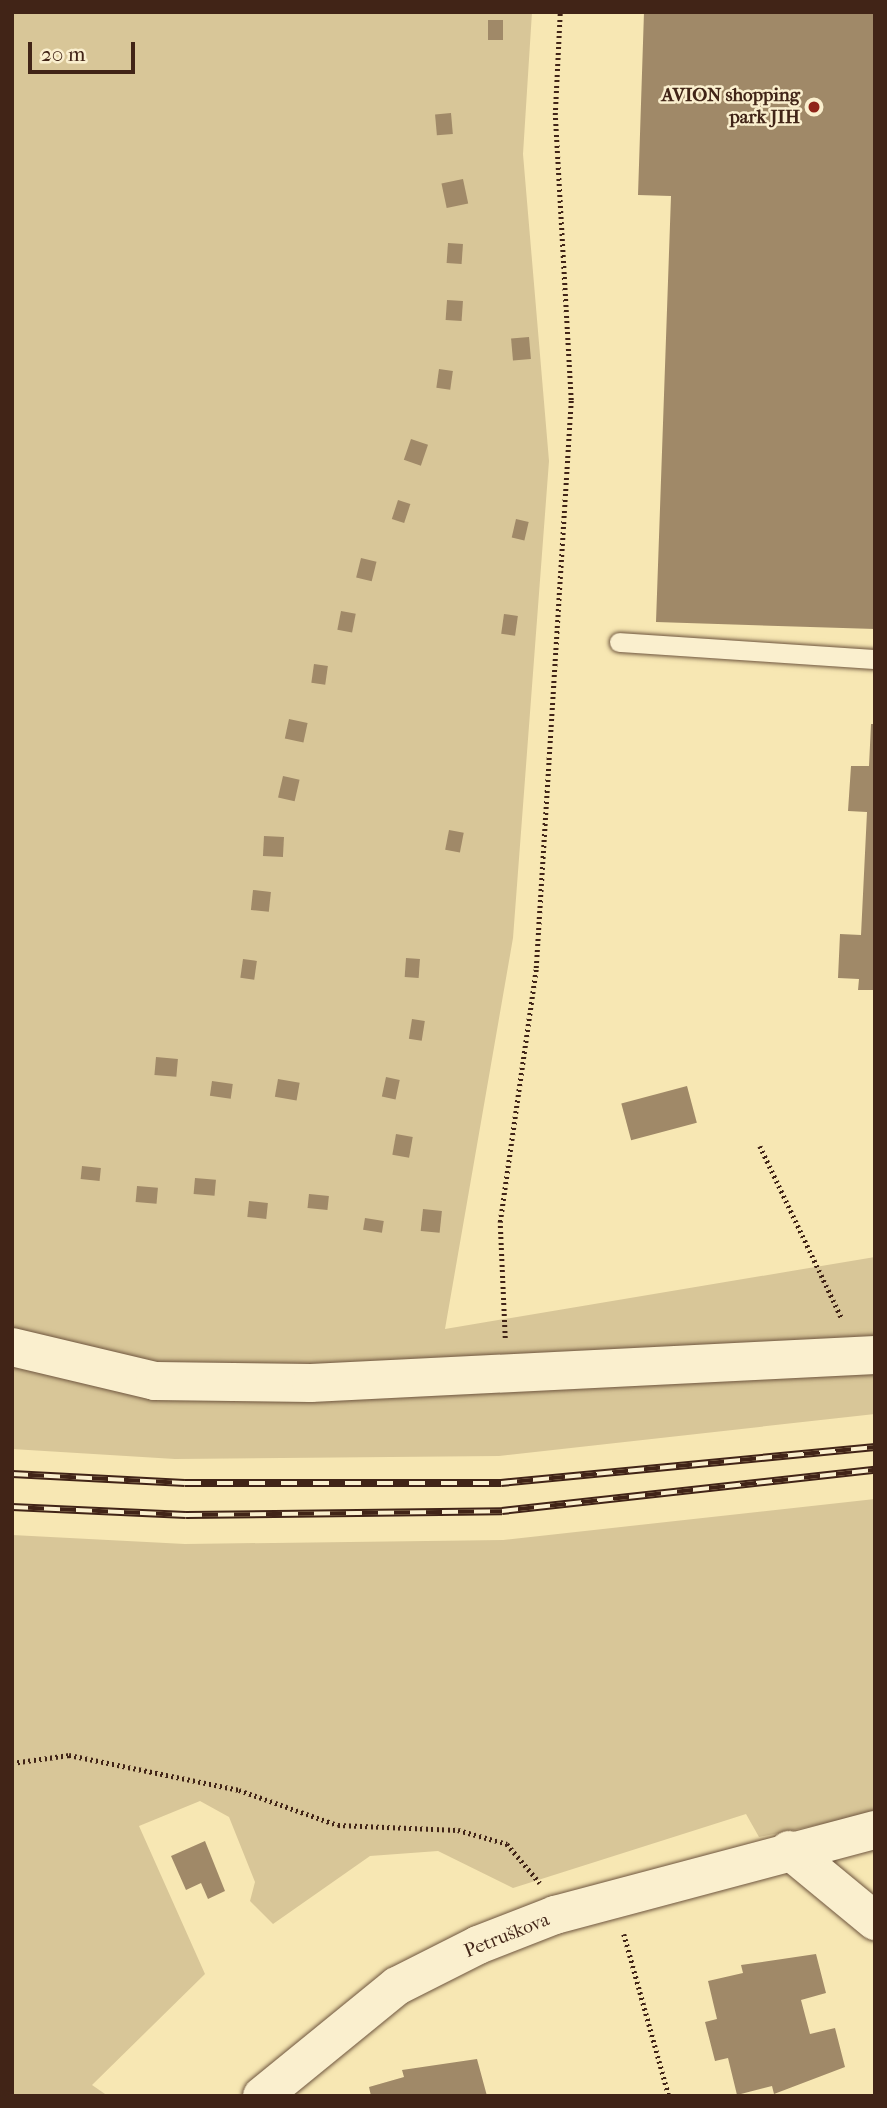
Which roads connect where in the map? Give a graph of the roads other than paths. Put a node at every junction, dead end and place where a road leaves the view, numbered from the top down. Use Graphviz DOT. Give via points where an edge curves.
graph roads {
  1 [pos="619,642"];
  2 [pos="875,659"];
  3 [pos="12,1346"];
  4 [pos="867,1356"];
  5 [pos="875,1830"];
  6 [pos="789,1850"];
  7 [pos="875,1921"];
  8 [pos="262,2096"];
  1 -- 2 [label="lane"];
  3 -- 4 [label="street" via="155,1381 311,1383"];
  5 -- 6 [label="street, Petruškova"];
  6 -- 7 [label="street"];
  6 -- 8 [label="street, Petruškova" via="555,1915 397,1986"];
}
